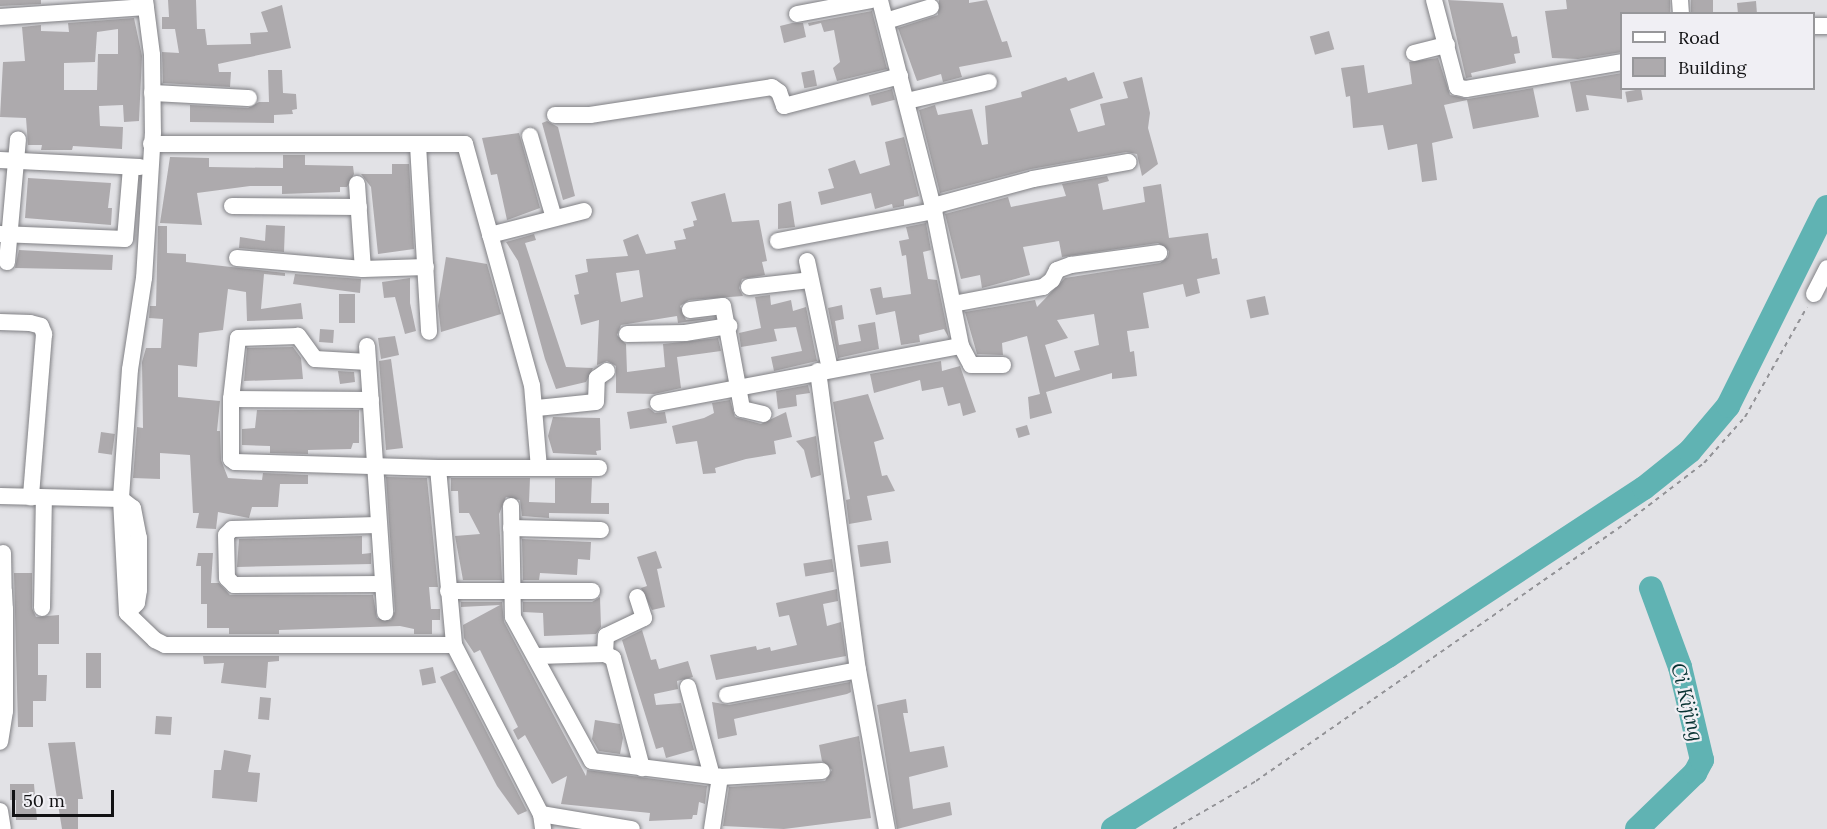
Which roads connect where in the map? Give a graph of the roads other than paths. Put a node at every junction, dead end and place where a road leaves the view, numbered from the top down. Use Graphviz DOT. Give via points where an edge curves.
graph roads {
  1 [pos="871,0"];
  2 [pos="880,0"];
  3 [pos="1434,0"];
  4 [pos="145,3"];
  5 [pos="931,7"];
  6 [pos="797,14"];
  7 [pos="0,17"];
  8 [pos="886,21"];
  9 [pos="1447,45"];
  10 [pos="1414,53"];
  11 [pos="1620,62"];
  12 [pos="900,76"];
  13 [pos="989,82"];
  14 [pos="152,93"];
  15 [pos="249,98"];
  16 [pos="907,101"];
  17 [pos="555,114"];
  18 [pos="530,136"];
  19 [pos="18,139"];
  20 [pos="151,144"];
  21 [pos="418,145"];
  22 [pos="8,160"];
  23 [pos="1128,162"];
  24 [pos="131,167"];
  25 [pos="150,167"];
  26 [pos="357,184"];
  27 [pos="232,206"];
  28 [pos="359,207"];
  29 [pos="934,209"];
  30 [pos="584,211"];
  31 [pos="554,218"];
  32 [pos="5,234"];
  33 [pos="490,236"];
  34 [pos="778,241"];
  35 [pos="1159,253"];
  36 [pos="237,258"];
  37 [pos="807,261"];
  38 [pos="7,262"];
  39 [pos="426,267"];
  40 [pos="1827,268"];
  41 [pos="363,269"];
  42 [pos="810,280"];
  43 [pos="749,287"];
  44 [pos="1814,294"];
  45 [pos="953,304"];
  46 [pos="690,310"];
  47 [pos="0,322"];
  48 [pos="729,326"];
  49 [pos="429,332"];
  50 [pos="627,334"];
  51 [pos="961,346"];
  52 [pos="1002,364"];
  53 [pos="824,370"];
  54 [pos="607,371"];
  55 [pos="737,386"];
  56 [pos="231,399"];
  57 [pos="371,400"];
  58 [pos="658,404"];
  59 [pos="537,408"];
  60 [pos="763,414"];
  61 [pos="374,465"];
  62 [pos="438,468"];
  63 [pos="538,468"];
  64 [pos="599,468"];
  65 [pos="0,496"];
  66 [pos="37,498"];
  67 [pos="121,499"];
  68 [pos="511,506"];
  69 [pos="377,525"];
  70 [pos="511,528"];
  71 [pos="601,530"];
  72 [pos="3,553"];
  73 [pos="382,584"];
  74 [pos="448,591"];
  75 [pos="592,591"];
  76 [pos="2,592"];
  77 [pos="511,594"];
  78 [pos="637,597"];
  79 [pos="42,608"];
  80 [pos="385,612"];
  81 [pos="454,645"];
  82 [pos="2,652"];
  83 [pos="605,654"];
  84 [pos="537,656"];
  85 [pos="858,670"];
  86 [pos="688,687"];
  87 [pos="727,695"];
  88 [pos="0,742"];
  89 [pos="642,768"];
  90 [pos="822,771"];
  91 [pos="716,777"];
  92 [pos="0,811"];
  93 [pos="541,825"];
  94 [pos="3,829"];
  95 [pos="632,829"];
  96 [pos="712,829"];
  97 [pos="887,829"];
  1 -- 6 [label="street"];
  2 -- 8 [label="street"];
  3 -- 9 [label="street"];
  4 -- 7 [label="street"];
  4 -- 14 [label="street"];
  5 -- 8 [label="street"];
  8 -- 12 [label="street"];
  9 -- 10 [label="street"];
  9 -- 11 [label="street" via="1454,82 1466,89"];
  12 -- 16 [label="street"];
  12 -- 17 [label="street" via="784,106 779,92 772,87 590,115"];
  13 -- 16 [label="street"];
  14 -- 15 [label="street"];
  14 -- 20 [label="street"];
  16 -- 29 [label="street"];
  18 -- 31 [label="street"];
  19 -- 22 [label="street"];
  20 -- 21 [label="street"];
  20 -- 25 [label="street"];
  21 -- 33 [label="street" via="465,144"];
  21 -- 39 [label="street"];
  22 -- 24 [label="street"];
  22 -- 32 [label="street"];
  23 -- 29 [label="street" via="1033,179"];
  24 -- 25 [label="street"];
  24 -- 32 [label="street" via="125,239"];
  25 -- 67 [label="street" via="144,278 130,369"];
  26 -- 28 [label="street"];
  27 -- 28 [label="street"];
  28 -- 41 [label="street"];
  29 -- 34 [label="street"];
  29 -- 45 [label="street"];
  30 -- 31 [label="street"];
  31 -- 33 [label="street"];
  32 -- 38 [label="street"];
  33 -- 59 [label="street"];
  35 -- 45 [label="street" via="1071,265 1057,270 1043,286"];
  36 -- 41 [label="street"];
  37 -- 42 [label="street"];
  39 -- 41 [label="street"];
  39 -- 49 [label="street"];
  40 -- 44 [label="street"];
  42 -- 43 [label="street"];
  42 -- 53 [label="street"];
  45 -- 51 [label="street"];
  46 -- 48 [label="street" via="721,305"];
  47 -- 66 [label="street" via="30,323 41,326 44,334"];
  48 -- 50 [label="street" via="685,333"];
  48 -- 55 [label="street"];
  51 -- 52 [label="street" via="971,365"];
  51 -- 53 [label="street"];
  53 -- 55 [label="street"];
  53 -- 85 [label="street"];
  54 -- 59 [label="street" via="597,378 596,402"];
  55 -- 58 [label="street"];
  55 -- 60 [label="street" via="744,411"];
  56 -- 57 [label="street"];
  56 -- 57 [label="street" via="235,340 242,336 298,336 315,359 367,354"];
  56 -- 61 [label="street" via="231,457 235,462"];
  57 -- 61 [label="street"];
  59 -- 63 [label="street"];
  61 -- 62 [label="street"];
  61 -- 69 [label="street"];
  62 -- 63 [label="street"];
  62 -- 74 [label="street"];
  63 -- 64 [label="street"];
  65 -- 66 [label="street"];
  66 -- 67 [label="street"];
  66 -- 79 [label="street"];
  67 -- 81 [label="street" via="127,613 165,645"];
  68 -- 70 [label="street"];
  69 -- 73 [label="street"];
  69 -- 73 [label="street" via="232,529 226,535 227,578 234,585"];
  70 -- 71 [label="street"];
  70 -- 77 [label="street"];
  72 -- 76 [label="street"];
  73 -- 80 [label="street"];
  74 -- 77 [label="street"];
  74 -- 81 [label="street"];
  75 -- 77 [label="street"];
  76 -- 82 [label="street"];
  77 -- 84 [label="street" via="513,617"];
  78 -- 83 [label="street" via="644,618 606,636"];
  81 -- 93 [label="street"];
  82 -- 88 [label="street" via="5,711"];
  83 -- 84 [label="street"];
  83 -- 89 [label="street" via="617,665"];
  84 -- 89 [label="street" via="587,757 601,763"];
  85 -- 87 [label="street"];
  85 -- 97 [label="street"];
  86 -- 91 [label="street"];
  89 -- 91 [label="street"];
  90 -- 91 [label="street"];
  91 -- 96 [label="street"];
  92 -- 94 [label="street"];
  93 -- 95 [label="street"];
}
